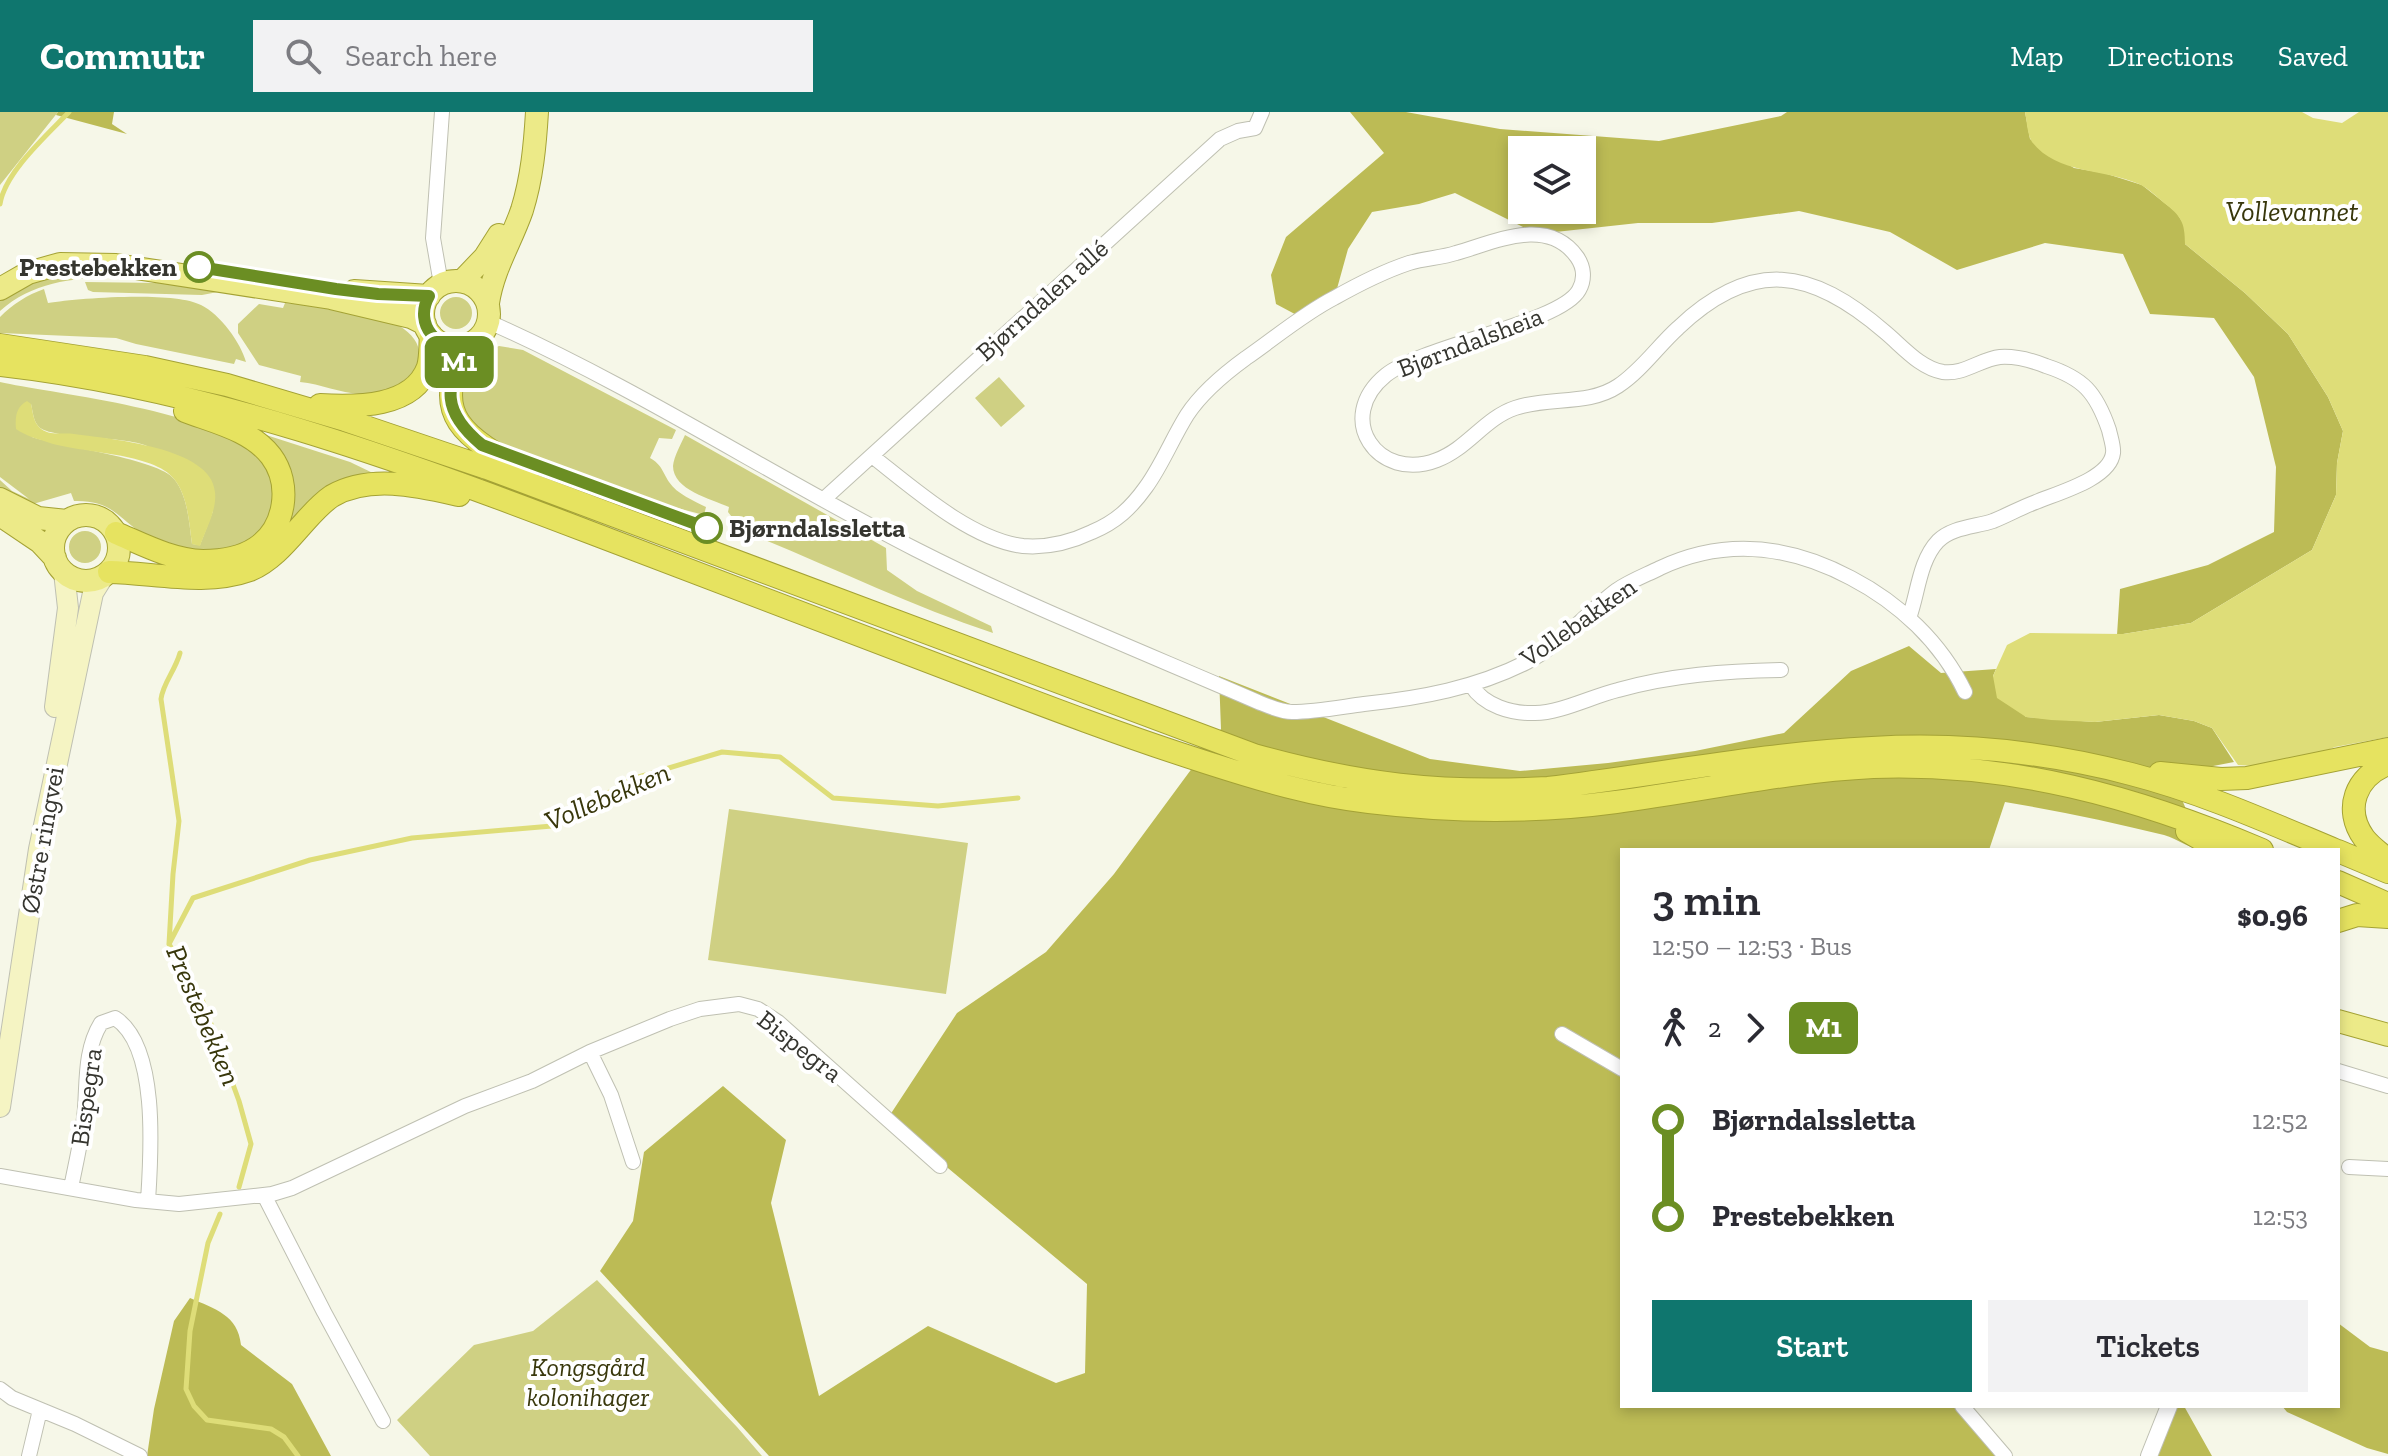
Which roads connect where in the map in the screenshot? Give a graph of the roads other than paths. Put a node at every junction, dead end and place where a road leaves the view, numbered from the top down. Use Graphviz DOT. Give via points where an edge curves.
graph roads {
  1 [pos="442,112"];
  2 [pos="530,112"];
  3 [pos="537,112"];
  4 [pos="1262,112"];
  5 [pos="0,277"];
  6 [pos="444,287"];
  7 [pos="0,289"];
  8 [pos="488,312"];
  9 [pos="428,329"];
  10 [pos="469,344"];
  11 [pos="0,345"];
  12 [pos="0,365"];
  13 [pos="113,383"];
  14 [pos="294,403"];
  15 [pos="872,456"];
  16 [pos="0,499"];
  17 [pos="824,499"];
  18 [pos="594,509"];
  19 [pos="0,515"];
  20 [pos="549,516"];
  21 [pos="67,521"];
  22 [pos="116,533"];
  23 [pos="59,565"];
  24 [pos="106,574"];
  25 [pos="1909,618"];
  26 [pos="1781,670"];
  27 [pos="1471,685"];
  28 [pos="1965,692"];
  29 [pos="2388,749"];
  30 [pos="2388,764"];
  31 [pos="2091,765"];
  32 [pos="2130,801"];
  33 [pos="2215,848"];
  34 [pos="2257,848"];
  35 [pos="2329,848"];
  36 [pos="2340,853"];
  37 [pos="2388,860"];
  38 [pos="2388,872"];
  39 [pos="2340,883"];
  40 [pos="2388,904"];
  41 [pos="2344,915"];
  42 [pos="2388,917"];
  43 [pos="0,1013"];
  44 [pos="2340,1023"];
  45 [pos="1562,1034"];
  46 [pos="2388,1035"];
  47 [pos="590,1052"];
  48 [pos="1620,1068"];
  49 [pos="2340,1072"];
  50 [pos="2388,1086"];
  51 [pos="0,1107"];
  52 [pos="633,1162"];
  53 [pos="940,1166"];
  54 [pos="2349,1167"];
  55 [pos="2388,1169"];
  56 [pos="0,1176"];
  57 [pos="71,1188"];
  58 [pos="264,1195"];
  59 [pos="148,1201"];
  60 [pos="4,1395"];
  61 [pos="1964,1408"];
  62 [pos="2168,1408"];
  63 [pos="40,1410"];
  64 [pos="383,1421"];
  65 [pos="120,1452"];
  66 [pos="29,1456"];
  67 [pos="140,1456"];
  68 [pos="2005,1456"];
  69 [pos="2149,1456"];
  1 -- 6 [label="street" via="433,238"];
  2 -- 6 [label="main road" via="513,205 492,247"];
  3 -- 8 [label="main road" via="529,184 498,265"];
  4 -- 15 [label="street, Bjørndalen allé" via="1255,128 1220,139"];
  5 -- 6 [label="main road" via="36,259 94,253 378,294"];
  6 -- 8 [label="main road" via="478,288"];
  6 -- 9 [label="main road" via="424,306"];
  7 -- 9 [label="main road" via="39,269 105,264 331,298 411,317"];
  8 -- 10 [label="main road" via="482,335"];
  8 -- 17 [label="street"];
  9 -- 10 [label="main road" via="437,341 453,347"];
  9 -- 14 [label="highway" via="430,359 418,384 402,395 347,405"];
  10 -- 18 [label="highway" via="450,395 455,418 465,431 512,463"];
  11 -- 14 [label="highway" via="145,367"];
  12 -- 13 [label="highway"];
  13 -- 20 [label="highway" via="262,418"];
  13 -- 22 [label="highway" via="252,438 276,465 284,493 272,533 254,549 230,558 173,557"];
  14 -- 18 [label="highway"];
  15 -- 17 [label="street, Bjørndalen allé"];
  15 -- 25 [label="street, Bjørndalsheia" via="986,536 1023,546 1079,538 1123,515 1201,397 1290,326 1331,299 1407,264 1503,238 1536,235 1564,245 1582,265 1573,298 1540,316 1408,363 1380,380 1362,409 1362,428 1376,451 1403,466 1421,465 1451,453 1501,413 1614,389 1693,314 1726,291 1755,280 1791,279 1835,297 1939,371 1955,372 2002,357 2022,358 2083,383 2105,420 2112,460 2067,491 1939,541 1926,562"];
  16 -- 21 [label="main road" via="38,518"];
  17 -- 27 [label="street, Vollebakken" via="1050,614 1290,713 1414,698"];
  18 -- 31 [label="highway" via="1240,751 1372,782 1459,790 1548,788 1871,748 1969,748"];
  19 -- 23 [label="main road" via="40,542"];
  20 -- 24 [label="highway" via="413,486 365,485 332,496 282,547 249,570 194,578"];
  20 -- 32 [label="highway" via="1144,743 1358,801 1419,808 1534,809 1870,767 1972,768 2054,781"];
  21 -- 22 [label="main road" via="94,516"];
  21 -- 23 [label="main road" via="54,542"];
  22 -- 24 [label="main road" via="118,556"];
  23 -- 24 [label="main road" via="82,581"];
  23 -- 43 [label="main road, Østre ringvei" via="68,608"];
  24 -- 51 [label="main road, Østre ringvei" via="93,593 39,849"];
  25 -- 27 [label="street, Vollebakken" via="1858,581 1815,560 1727,548 1679,559 1637,578 1539,655"];
  25 -- 28 [label="street, Vollebakken" via="1947,661"];
  26 -- 27 [label="street" via="1668,678 1538,713 1500,708"];
  29 -- 31 [label="highway" via="2247,778"];
  30 -- 37 [label="highway" via="2366,776 2353,812 2366,841"];
  31 -- 35 [label="highway" via="2179,788"];
  32 -- 33 [label="highway"];
  32 -- 34 [label="highway"];
  36 -- 38 [label="highway"];
  39 -- 40 [label="highway"];
  41 -- 42 [label="highway"];
  44 -- 46 [label="main road"];
  45 -- 48 [label="street"];
  47 -- 52 [label="street"];
  47 -- 53 [label="street, Bispegra" via="700,1009 739,1004 758,1009"];
  47 -- 58 [label="street, Bispegra" via="292,1188"];
  49 -- 50 [label="street"];
  54 -- 55 [label="street"];
  56 -- 57 [label="street, Bispegra"];
  57 -- 59 [label="street, Bispegra"];
  57 -- 59 [label="street, Bispegra" via="90,1051 101,1023 115,1018 130,1032 142,1061 152,1131"];
  58 -- 59 [label="street, Bispegra" via="179,1204"];
  58 -- 64 [label="street"];
  60 -- 63 [label="street"];
  61 -- 68 [label="street"];
  62 -- 69 [label="street"];
  63 -- 65 [label="street"];
  63 -- 66 [label="street"];
  65 -- 67 [label="street"];
}
